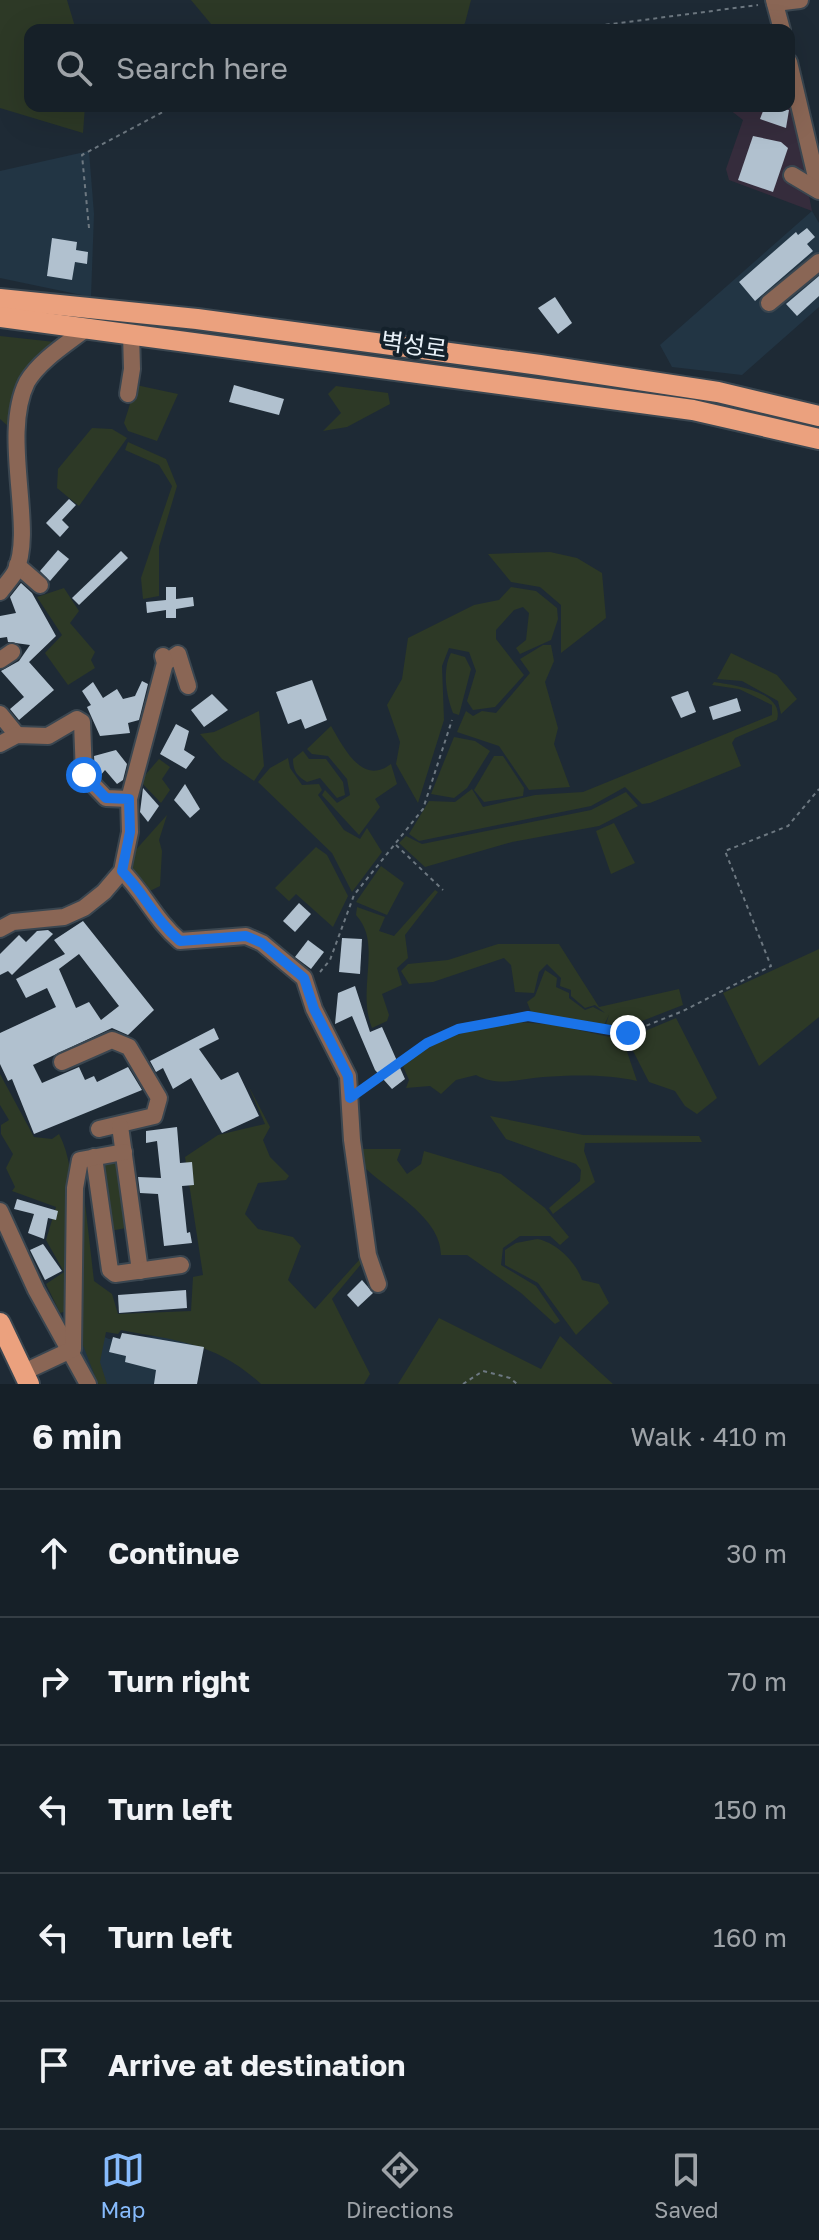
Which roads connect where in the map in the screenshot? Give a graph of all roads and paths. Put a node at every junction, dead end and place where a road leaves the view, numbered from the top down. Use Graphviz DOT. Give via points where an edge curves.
graph roads {
  1 [pos="800,0"];
  2 [pos="774,1"];
  3 [pos="609,24"];
  4 [pos="780,24"];
  5 [pos="795,88"];
  6 [pos="163,112"];
  7 [pos="792,175"];
  8 [pos="819,191"];
  9 [pos="89,228"];
  10 [pos="819,262"];
  11 [pos="0,299"];
  12 [pos="769,303"];
  13 [pos="0,317"];
  14 [pos="87,328"];
  15 [pos="131,333"];
  16 [pos="128,394"];
  17 [pos="819,416"];
  18 [pos="819,439"];
  19 [pos="17,565"];
  20 [pos="40,585"];
  21 [pos="0,592"];
  22 [pos="188,686"];
  23 [pos="0,714"];
  24 [pos="452,720"];
  25 [pos="17,735"];
  26 [pos="0,744"];
  27 [pos="819,789"];
  28 [pos="129,799"];
  29 [pos="395,844"];
  30 [pos="122,871"];
  31 [pos="443,890"];
  32 [pos="0,929"];
  33 [pos="304,978"];
  34 [pos="62,1062"];
  35 [pos="350,1098"];
  36 [pos="120,1126"];
  37 [pos="99,1129"];
  38 [pos="124,1152"];
  39 [pos="94,1157"];
  40 [pos="0,1211"];
  41 [pos="181,1265"];
  42 [pos="140,1271"];
  43 [pos="378,1284"];
  44 [pos="0,1323"];
  45 [pos="68,1352"];
  46 [pos="26,1378"];
  47 [pos="88,1384"];
  48 [pos="463,1384"];
  49 [pos="517,1384"];
  1 -- 2 [label="street"];
  2 -- 3 [label="path"];
  2 -- 4 [label="street"];
  5 -- 8 [label="street"];
  6 -- 9 [label="path" via="82,155"];
  7 -- 8 [label="street"];
  10 -- 12 [label="street"];
  11 -- 17 [label="main road, 벽성로" via="197,319 540,365 718,392"];
  13 -- 14 [label="main road, 벽성로"];
  14 -- 15 [label="main road, 벽성로"];
  14 -- 19 [label="street" via="28,379 19,398 14,466"];
  15 -- 16 [label="street"];
  15 -- 18 [label="main road, 벽성로" via="693,410"];
  19 -- 20 [label="street"];
  19 -- 21 [label="street"];
  22 -- 28 [label="street" via="178,654 164,659"];
  23 -- 25 [label="street"];
  24 -- 29 [label="path" via="423,809"];
  25 -- 26 [label="street"];
  25 -- 28 [label="street" via="48,736 77,719 82,722 84,775 106,798"];
  27 -- 35 [label="path" via="788,826 725,851 771,966 628,1033 528,1016 458,1029 427,1043"];
  28 -- 30 [label="street" via="130,832"];
  29 -- 31 [label="path"];
  29 -- 33 [label="path" via="354,895 323,971"];
  30 -- 32 [label="street" via="84,908"];
  30 -- 33 [label="street" via="180,941 246,936"];
  33 -- 35 [label="street" via="348,1076"];
  34 -- 36 [label="street" via="112,1040 129,1047 159,1098 154,1116"];
  35 -- 43 [label="street" via="368,1255"];
  36 -- 37 [label="street"];
  36 -- 38 [label="street"];
  38 -- 39 [label="street"];
  38 -- 42 [label="street"];
  39 -- 42 [label="street" via="110,1270"];
  39 -- 45 [label="street" via="80,1160 75,1188 73,1349"];
  40 -- 45 [label="street"];
  41 -- 42 [label="street"];
  44 -- 46 [label="main road"];
  45 -- 46 [label="street"];
  45 -- 47 [label="street"];
  48 -- 49 [label="path" via="483,1371"];
}
